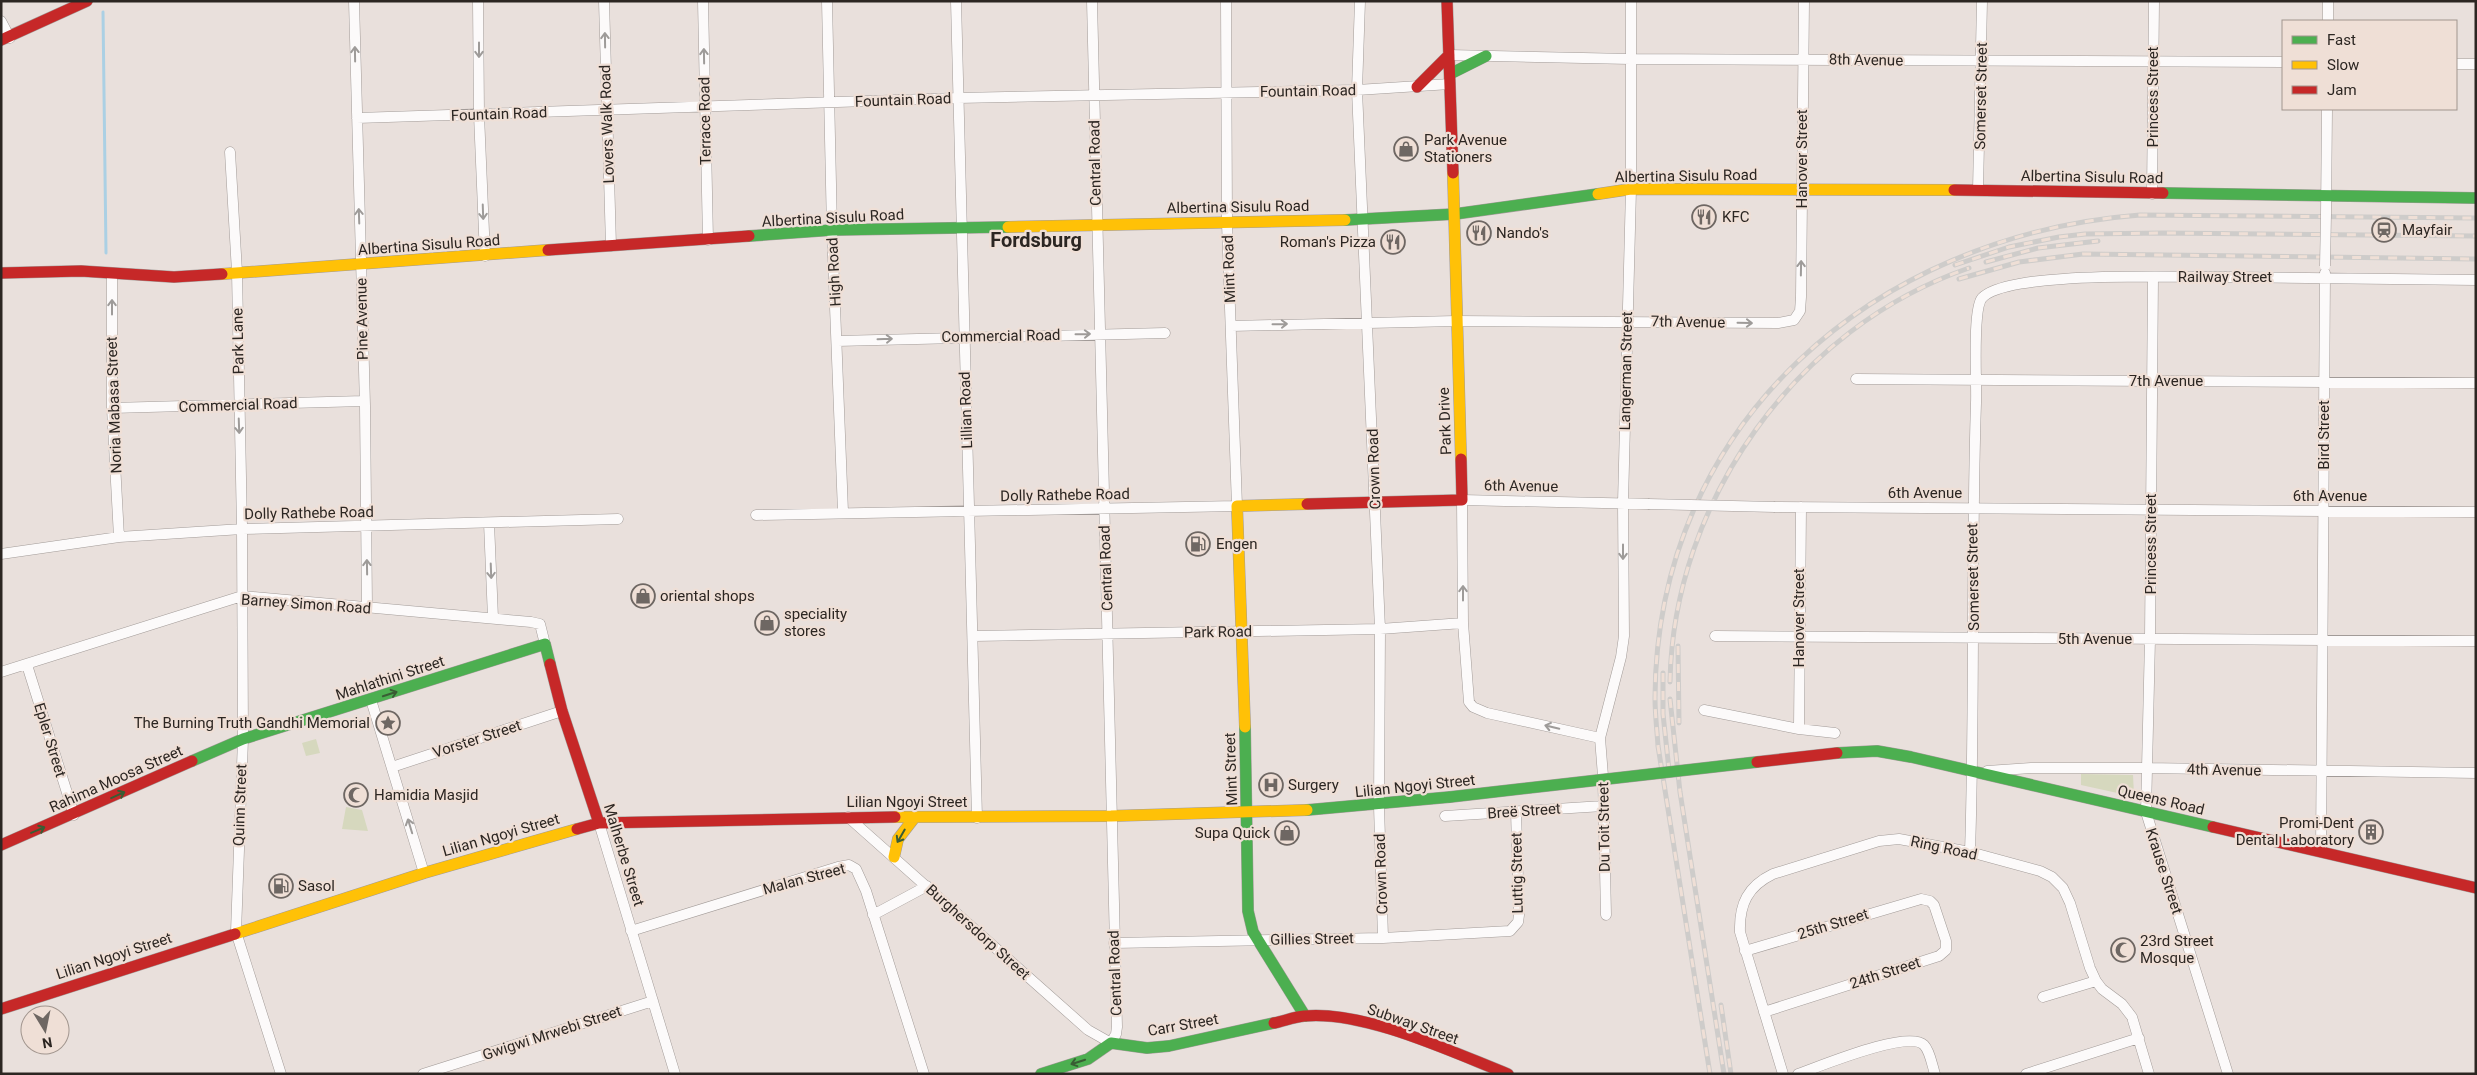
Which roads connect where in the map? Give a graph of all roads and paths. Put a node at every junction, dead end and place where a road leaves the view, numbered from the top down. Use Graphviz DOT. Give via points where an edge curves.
graph roads {
  1 [pos="87,1"];
  2 [pos="354,1"];
  3 [pos="478,1"];
  4 [pos="604,1"];
  5 [pos="703,1"];
  6 [pos="827,1"];
  7 [pos="956,1"];
  8 [pos="1092,1"];
  9 [pos="1226,1"];
  10 [pos="1360,1"];
  11 [pos="1447,1"];
  12 [pos="1632,1"];
  13 [pos="1804,1"];
  14 [pos="1982,1"];
  15 [pos="2154,1"];
  16 [pos="2328,1"];
  17 [pos="2328,20"];
  18 [pos="1,21"];
  19 [pos="5,39"];
  20 [pos="1449,55"];
  21 [pos="1486,56"];
  22 [pos="1630,59"];
  23 [pos="1803,59"];
  24 [pos="1982,61"];
  25 [pos="2152,61"];
  26 [pos="2282,62"];
  27 [pos="2457,64"];
  28 [pos="2476,64"];
  29 [pos="1450,79"];
  30 [pos="1417,87"];
  31 [pos="1356,90"];
  32 [pos="1226,92"];
  33 [pos="1094,95"];
  34 [pos="958,98"];
  35 [pos="829,102"];
  36 [pos="704,105"];
  37 [pos="606,110"];
  38 [pos="2327,110"];
  39 [pos="479,115"];
  40 [pos="357,118"];
  41 [pos="230,152"];
  42 [pos="1631,189"];
  43 [pos="1802,189"];
  44 [pos="1978,190"];
  45 [pos="2152,194"];
  46 [pos="2326,195"];
  47 [pos="2476,198"];
  48 [pos="1456,214"];
  49 [pos="1364,219"];
  50 [pos="1227,223"];
  51 [pos="1097,224"];
  52 [pos="961,229"];
  53 [pos="832,230"];
  54 [pos="708,240"];
  55 [pos="612,246"];
  56 [pos="485,256"];
  57 [pos="361,265"];
  58 [pos="237,272"];
  59 [pos="1,273"];
  60 [pos="112,273"];
  61 [pos="2153,277"];
  62 [pos="2325,278"];
  63 [pos="2476,280"];
  64 [pos="1980,302"];
  65 [pos="1798,317"];
  66 [pos="1456,321"];
  67 [pos="1626,321"];
  68 [pos="1368,323"];
  69 [pos="1231,326"];
  70 [pos="1165,333"];
  71 [pos="1101,334"];
  72 [pos="963,337"];
  73 [pos="837,341"];
  74 [pos="1856,379"];
  75 [pos="1977,380"];
  76 [pos="2152,381"];
  77 [pos="2324,382"];
  78 [pos="2476,383"];
  79 [pos="364,401"];
  80 [pos="238,405"];
  81 [pos="112,408"];
  82 [pos="1462,500"];
  83 [pos="1375,502"];
  84 [pos="1623,503"];
  85 [pos="1237,506"];
  86 [pos="1801,507"];
  87 [pos="1972,508"];
  88 [pos="1104,509"];
  89 [pos="2151,509"];
  90 [pos="2324,511"];
  91 [pos="844,512"];
  92 [pos="970,512"];
  93 [pos="2476,512"];
  94 [pos="756,516"];
  95 [pos="618,519"];
  96 [pos="489,523"];
  97 [pos="366,527"];
  98 [pos="242,530"];
  99 [pos="119,537"];
  100 [pos="1,554"];
  101 [pos="242,596"];
  102 [pos="367,607"];
  103 [pos="492,618"];
  104 [pos="1463,624"];
  105 [pos="1380,629"];
  106 [pos="1241,632"];
  107 [pos="1108,633"];
  108 [pos="974,636"];
  109 [pos="1715,636"];
  110 [pos="1799,637"];
  111 [pos="1974,638"];
  112 [pos="2150,639"];
  113 [pos="2322,640"];
  114 [pos="2476,642"];
  115 [pos="545,644"];
  116 [pos="27,665"];
  117 [pos="1,672"];
  118 [pos="371,700"];
  119 [pos="1704,710"];
  120 [pos="562,711"];
  121 [pos="1799,729"];
  122 [pos="1834,733"];
  123 [pos="1600,738"];
  124 [pos="243,739"];
  125 [pos="1837,753"];
  126 [pos="392,767"];
  127 [pos="2146,768"];
  128 [pos="1973,772"];
  129 [pos="2322,772"];
  130 [pos="2476,773"];
  131 [pos="1379,806"];
  132 [pos="1603,806"];
  133 [pos="1516,811"];
  134 [pos="1248,812"];
  135 [pos="2146,812"];
  136 [pos="74,815"];
  137 [pos="1111,816"];
  138 [pos="1445,816"];
  139 [pos="848,817"];
  140 [pos="915,817"];
  141 [pos="977,818"];
  142 [pos="599,823"];
  143 [pos="1,846"];
  144 [pos="1970,852"];
  145 [pos="2321,852"];
  146 [pos="894,857"];
  147 [pos="424,873"];
  148 [pos="927,886"];
  149 [pos="2476,888"];
  150 [pos="1921,899"];
  151 [pos="873,915"];
  152 [pos="1606,916"];
  153 [pos="631,931"];
  154 [pos="1510,931"];
  155 [pos="236,932"];
  156 [pos="1383,938"];
  157 [pos="1258,940"];
  158 [pos="1114,943"];
  159 [pos="1745,952"];
  160 [pos="2096,981"];
  161 [pos="2042,997"];
  162 [pos="653,1001"];
  163 [pos="1,1009"];
  164 [pos="1764,1012"];
  165 [pos="1305,1016"];
  166 [pos="2139,1038"];
  167 [pos="1111,1043"];
  168 [pos="281,1074"];
  169 [pos="424,1074"];
  170 [pos="675,1074"];
  171 [pos="924,1074"];
  172 [pos="1041,1074"];
  173 [pos="1508,1074"];
  174 [pos="1783,1074"];
  175 [pos="1798,1074"];
  176 [pos="1935,1074"];
  177 [pos="2026,1074"];
  178 [pos="2149,1074"];
  179 [pos="2228,1074"];
  1 -- 19 [label="street"];
  40 -- 2 [label="street, Pine Avenue, one-way"];
  3 -- 39 [label="street, one-way"];
  37 -- 4 [label="street, Lovers Walk Road, one-way"];
  36 -- 5 [label="street, Terrace Road, one-way"];
  6 -- 35 [label="street, High Road"];
  7 -- 34 [label="street, Lillian Road"];
  8 -- 33 [label="street, Central Road"];
  9 -- 32 [label="street, Mint Road"];
  10 -- 31 [label="street, Crown Road"];
  11 -- 20 [label="street, Park Drive"];
  12 -- 22 [label="street, Langerman Street"];
  13 -- 23 [label="street, Hanover Street"];
  14 -- 24 [label="street, Somerset Street"];
  15 -- 25 [label="street, Princess Street"];
  16 -- 17 [label="street"];
  18 -- 19 [label="street"];
  20 -- 21 [label="street, 8th Avenue"];
  20 -- 29 [label="street, Park Drive"];
  20 -- 30 [label="street"];
  21 -- 22 [label="street, 8th Avenue"];
  21 -- 29 [label="street"];
  22 -- 23 [label="street, 8th Avenue"];
  22 -- 42 [label="street, Langerman Street"];
  23 -- 24 [label="street, 8th Avenue"];
  23 -- 43 [label="street, Hanover Street"];
  24 -- 25 [label="street, 8th Avenue"];
  24 -- 44 [label="street, Somerset Street"];
  25 -- 26 [label="street, 8th Avenue"];
  25 -- 45 [label="street, Princess Street"];
  27 -- 28 [label="street"];
  29 -- 30 [label="street, Fountain Road"];
  29 -- 48 [label="street, Park Drive"];
  30 -- 31 [label="street, Fountain Road"];
  31 -- 32 [label="street, Fountain Road"];
  31 -- 49 [label="street, Crown Road"];
  32 -- 33 [label="street, Fountain Road"];
  32 -- 50 [label="street, Mint Road"];
  33 -- 34 [label="street, Fountain Road"];
  33 -- 51 [label="street, Central Road"];
  34 -- 35 [label="street, Fountain Road"];
  34 -- 52 [label="street, Lillian Road"];
  35 -- 36 [label="street, Fountain Road"];
  35 -- 53 [label="street, High Road"];
  36 -- 37 [label="street, Fountain Road"];
  36 -- 54 [label="street, Terrace Road"];
  37 -- 39 [label="street, Fountain Road"];
  37 -- 55 [label="street, Lovers Walk Road"];
  38 -- 46 [label="street, Bird Street"];
  39 -- 40 [label="street, Fountain Road"];
  39 -- 56 [label="street, one-way"];
  57 -- 40 [label="street, Pine Avenue, one-way"];
  41 -- 58 [label="street, Park Lane"];
  42 -- 43 [label="street, Albertina Sisulu Road"];
  42 -- 48 [label="street, Albertina Sisulu Road"];
  42 -- 67 [label="street, Langerman Street"];
  43 -- 44 [label="street, Albertina Sisulu Road"];
  65 -- 43 [label="street, Hanover Street, one-way"];
  44 -- 45 [label="street, Albertina Sisulu Road"];
  45 -- 46 [label="street, Albertina Sisulu Road"];
  46 -- 47 [label="street, Albertina Sisulu Road"];
  46 -- 62 [label="street, Bird Street, bridge"];
  48 -- 49 [label="street, Albertina Sisulu Road"];
  48 -- 66 [label="street, Park Drive"];
  49 -- 50 [label="street, Albertina Sisulu Road"];
  49 -- 68 [label="street, Crown Road"];
  50 -- 51 [label="street, Albertina Sisulu Road"];
  50 -- 69 [label="street, Mint Road"];
  51 -- 52 [label="street, Albertina Sisulu Road"];
  51 -- 71 [label="street, Central Road"];
  52 -- 53 [label="street, Albertina Sisulu Road"];
  52 -- 72 [label="street, Lillian Road"];
  53 -- 54 [label="street, Albertina Sisulu Road"];
  53 -- 73 [label="street, High Road"];
  54 -- 55 [label="street, Albertina Sisulu Road"];
  55 -- 56 [label="street, Albertina Sisulu Road"];
  56 -- 57 [label="street, Albertina Sisulu Road"];
  57 -- 58 [label="street, Albertina Sisulu Road"];
  57 -- 79 [label="street, Pine Avenue"];
  58 -- 60 [label="street, Albertina Sisulu Road" via="174,277"];
  58 -- 80 [label="street, Park Lane"];
  59 -- 60 [label="street, Albertina Sisulu Road" via="37,270"];
  81 -- 60 [label="street, Noria Mabasa Street, one-way"];
  61 -- 62 [label="street, Railway Street"];
  61 -- 64 [label="street, Railway Street" via="2042,281 1990,293"];
  61 -- 76 [label="street, Princess Street"];
  62 -- 63 [label="street, Railway Street"];
  62 -- 77 [label="street, Bird Street"];
  64 -- 75 [label="street, Somerset Street" via="1976,318"];
  67 -- 65 [label="street, 7th Avenue, one-way" via="1778,323"];
  66 -- 67 [label="street, 7th Avenue"];
  66 -- 68 [label="street"];
  66 -- 82 [label="street, Park Drive"];
  67 -- 84 [label="street, Langerman Street"];
  69 -- 68 [label="street, one-way"];
  68 -- 83 [label="street, Crown Road"];
  69 -- 85 [label="street, Mint Road"];
  70 -- 71 [label="street, Commercial Road"];
  72 -- 71 [label="street, Commercial Road, one-way"];
  71 -- 88 [label="street, Central Road"];
  73 -- 72 [label="street, Commercial Road, one-way"];
  72 -- 92 [label="street, Lillian Road"];
  73 -- 91 [label="street, High Road"];
  74 -- 75 [label="street, 7th Avenue"];
  75 -- 76 [label="street, 7th Avenue"];
  75 -- 87 [label="street, Somerset Street"];
  76 -- 77 [label="street, 7th Avenue"];
  76 -- 89 [label="street, Princess Street"];
  77 -- 78 [label="street, 7th Avenue"];
  77 -- 90 [label="street, Bird Street"];
  79 -- 80 [label="street, Commercial Road"];
  79 -- 97 [label="street, Pine Avenue"];
  80 -- 81 [label="street, Commercial Road"];
  80 -- 98 [label="street, Park Lane, one-way"];
  81 -- 99 [label="street, Noria Mabasa Street"];
  82 -- 83 [label="street, 6th Avenue"];
  82 -- 84 [label="street, 6th Avenue"];
  104 -- 82 [label="street, Park Drive, one-way"];
  83 -- 85 [label="street, Dolly Rathebe Road"];
  83 -- 105 [label="street, Crown Road"];
  84 -- 86 [label="street, 6th Avenue, bridge"];
  84 -- 123 [label="street, Langerman Street, one-way" via="1624,636"];
  85 -- 88 [label="street, Dolly Rathebe Road"];
  85 -- 106 [label="street, Mint Street"];
  86 -- 87 [label="street, 6th Avenue"];
  86 -- 110 [label="street, Hanover Street"];
  87 -- 89 [label="street, 6th Avenue"];
  87 -- 111 [label="street, Somerset Street"];
  88 -- 92 [label="street, Dolly Rathebe Road"];
  88 -- 107 [label="street, Central Road"];
  89 -- 90 [label="street, 6th Avenue"];
  89 -- 112 [label="street, Princess Street"];
  90 -- 93 [label="street, 6th Avenue"];
  90 -- 113 [label="street, Bird Street"];
  91 -- 92 [label="street, Dolly Rathebe Road"];
  91 -- 94 [label="street, Dolly Rathebe Road"];
  92 -- 108 [label="street, Lillian Road"];
  95 -- 96 [label="street, Dolly Rathebe Road"];
  96 -- 97 [label="street, Dolly Rathebe Road"];
  96 -- 103 [label="street, one-way"];
  97 -- 98 [label="street, Dolly Rathebe Road"];
  102 -- 97 [label="street, Pine Avenue, one-way"];
  98 -- 99 [label="street, Dolly Rathebe Road"];
  98 -- 101 [label="street, Quinn Street"];
  99 -- 100 [label="street, Dolly Rathebe Road"];
  101 -- 102 [label="street, Barney Simon Road"];
  101 -- 116 [label="street, Barney Simon Road"];
  101 -- 124 [label="street, Quinn Street"];
  102 -- 103 [label="street, Barney Simon Road"];
  103 -- 115 [label="street, Barney Simon Road" via="540,624"];
  104 -- 105 [label="street, Park Road"];
  123 -- 104 [label="street, Park Drive, one-way" via="1487,713 1473,707 1466,690"];
  105 -- 106 [label="street, Park Road"];
  105 -- 131 [label="street, Crown Road"];
  106 -- 107 [label="street, Park Road"];
  106 -- 134 [label="street, Mint Street"];
  107 -- 108 [label="street, Park Road"];
  107 -- 137 [label="street, Central Road"];
  108 -- 141 [label="street, Lillian Road"];
  109 -- 110 [label="street, 5th Avenue"];
  110 -- 111 [label="street, 5th Avenue"];
  110 -- 121 [label="street, Hanover Street"];
  111 -- 112 [label="street, 5th Avenue"];
  111 -- 128 [label="street, Somerset Street"];
  112 -- 113 [label="street, 5th Avenue"];
  112 -- 127 [label="street, Princess Street"];
  113 -- 114 [label="street, 5th Avenue"];
  113 -- 129 [label="street, Bird Street"];
  118 -- 115 [label="street, Mahlathini Street, one-way"];
  115 -- 120 [label="street, Malherbe Street"];
  116 -- 117 [label="street, Barney Simon Road"];
  116 -- 136 [label="street, Epler Street"];
  118 -- 124 [label="street, Mahlathini Street"];
  118 -- 126 [label="street"];
  119 -- 121 [label="street"];
  120 -- 126 [label="street, Vorster Street"];
  120 -- 142 [label="street, Malherbe Street"];
  121 -- 122 [label="street"];
  123 -- 132 [label="street, Du Toit Street"];
  136 -- 124 [label="street, Rahima Moosa Street, one-way"];
  124 -- 155 [label="street, Quinn Street"];
  125 -- 128 [label="street, Queens Road" via="1893,753"];
  125 -- 131 [label="street, Lilian Ngoyi Street, bridge"];
  147 -- 126 [label="street, one-way"];
  127 -- 128 [label="street, 4th Avenue" via="2032,768"];
  127 -- 129 [label="street, 4th Avenue"];
  127 -- 135 [label="street, Princess Street"];
  128 -- 135 [label="street, Queens Road"];
  128 -- 144 [label="street, Somerset Street"];
  129 -- 130 [label="street, 4th Avenue"];
  129 -- 145 [label="street, Bird Street"];
  131 -- 134 [label="street, Lilian Ngoyi Street"];
  131 -- 156 [label="street, Crown Road"];
  132 -- 133 [label="street, Breë Street"];
  132 -- 152 [label="street, Du Toit Street"];
  133 -- 138 [label="street, Breë Street"];
  133 -- 154 [label="street, Luttig Street" via="1519,915 1518,922"];
  134 -- 137 [label="street, Lilian Ngoyi Street"];
  134 -- 157 [label="street, Mint Street" via="1248,911 1250,925"];
  135 -- 145 [label="street, Queens Road"];
  135 -- 179 [label="street, Krause Street"];
  143 -- 136 [label="street, Rahima Moosa Street, one-way"];
  137 -- 141 [label="street, Lilian Ngoyi Street"];
  137 -- 158 [label="street, Central Road"];
  139 -- 140 [label="street, Lilian Ngoyi Street"];
  139 -- 142 [label="street, Lilian Ngoyi Street"];
  139 -- 146 [label="street, Burghersdorp Street"];
  140 -- 141 [label="street, Lilian Ngoyi Street"];
  140 -- 146 [label="street, one-way" via="898,839"];
  142 -- 147 [label="street, Lilian Ngoyi Street"];
  142 -- 153 [label="street, Malherbe Street"];
  144 -- 159 [label="street, Ring Road" via="1899,838 1879,841 1773,874 1760,880 1744,900 1740,920"];
  144 -- 160 [label="street, Ring Road" via="2040,871 2060,882"];
  145 -- 149 [label="street, Queens Road"];
  146 -- 148 [label="street, Burghersdorp Street"];
  147 -- 155 [label="street, Lilian Ngoyi Street"];
  148 -- 151 [label="street"];
  148 -- 167 [label="street, Burghersdorp Street" via="1088,1030"];
  150 -- 159 [label="street, 25th Street"];
  150 -- 164 [label="street, 24th Street" via="1934,905 1947,947 1942,954"];
  151 -- 153 [label="street, Malan Street" via="860,873 849,865"];
  151 -- 171 [label="street, Malan Street"];
  153 -- 162 [label="street, Malherbe Street"];
  154 -- 156 [label="street, Gillies Street"];
  155 -- 163 [label="street, Lilian Ngoyi Street"];
  155 -- 168 [label="street, Quinn Street"];
  156 -- 157 [label="street, Gillies Street"];
  157 -- 158 [label="street, Gillies Street"];
  157 -- 165 [label="street, Mint Street"];
  158 -- 167 [label="street, Central Road" via="1117,1027"];
  159 -- 164 [label="street, Ring Road"];
  160 -- 161 [label="street"];
  160 -- 166 [label="street, Ring Road" via="2128,1010"];
  162 -- 169 [label="street, Gwigwi Mrwebi Street"];
  162 -- 170 [label="street, Malherbe Street"];
  164 -- 174 [label="street, Ring Road"];
  165 -- 167 [label="street, Carr Street" via="1168,1046 1146,1048"];
  165 -- 173 [label="street, Subway Street" via="1349,1019 1385,1027"];
  166 -- 177 [label="street"];
  166 -- 178 [label="street, Ring Road"];
  167 -- 172 [label="street, one-way" via="1088,1059"];
  175 -- 176 [label="street" via="1898,1042 1911,1041 1924,1045"];
}
